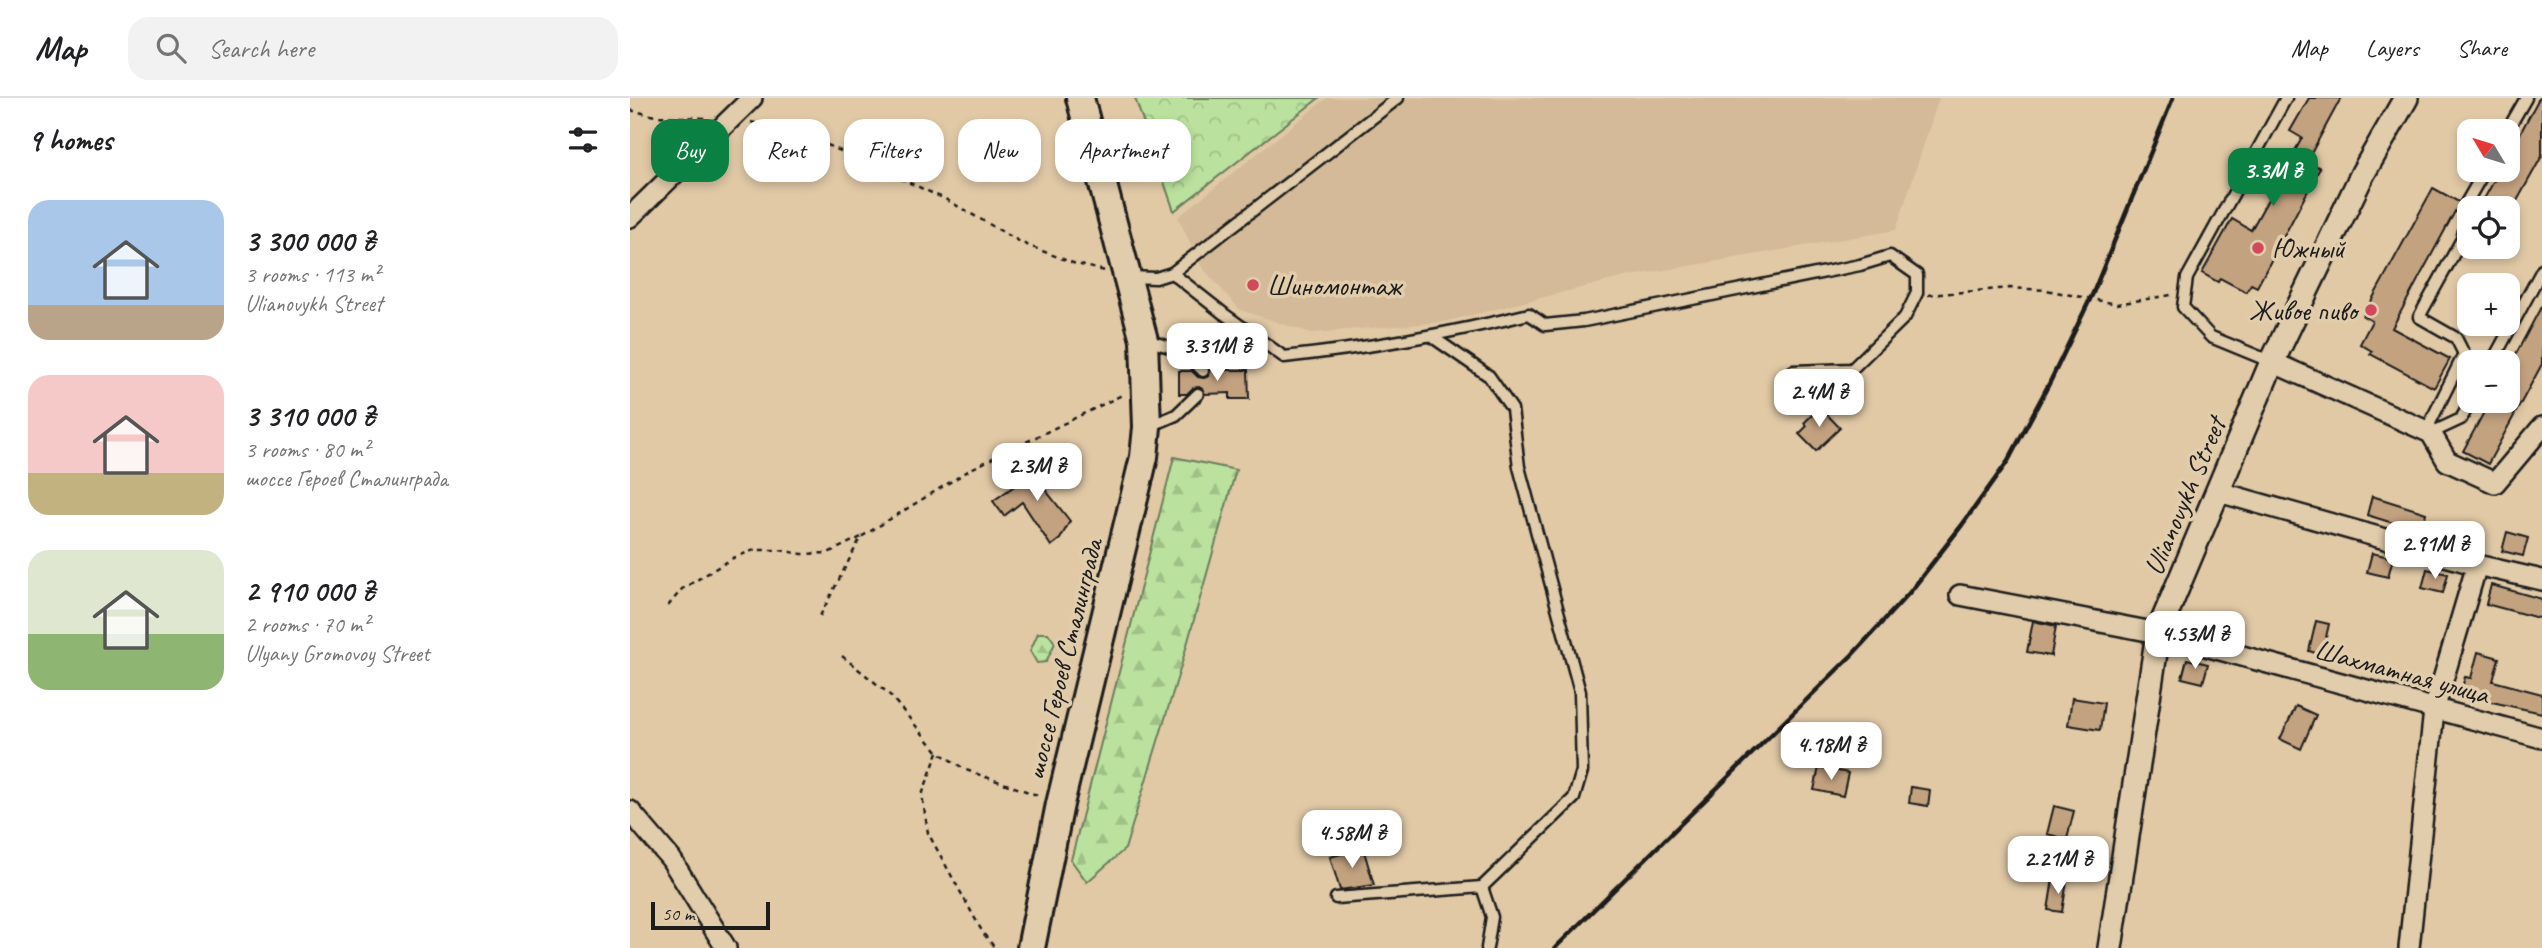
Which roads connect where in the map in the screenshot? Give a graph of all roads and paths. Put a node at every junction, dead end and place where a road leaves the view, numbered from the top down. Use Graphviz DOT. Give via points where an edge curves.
graph roads {
  1 [pos="752,98"];
  2 [pos="1080,98"];
  3 [pos="1398,98"];
  4 [pos="2286,98"];
  5 [pos="2406,98"];
  6 [pos="2526,98"];
  7 [pos="630,110"];
  8 [pos="730,119"];
  9 [pos="2514,119"];
  10 [pos="2478,182"];
  11 [pos="630,217"];
  12 [pos="2542,270"];
  13 [pos="1172,272"];
  14 [pos="1128,276"];
  15 [pos="2185,293"];
  16 [pos="1915,296"];
  17 [pos="1432,336"];
  18 [pos="1144,340"];
  19 [pos="2499,350"];
  20 [pos="2272,362"];
  21 [pos="1203,370"];
  22 [pos="1793,371"];
  23 [pos="1146,383"];
  24 [pos="1198,394"];
  25 [pos="2464,413"];
  26 [pos="1147,427"];
  27 [pos="2542,427"];
  28 [pos="2428,432"];
  29 [pos="2219,492"];
  30 [pos="861,537"];
  31 [pos="2477,565"];
  32 [pos="2542,580"];
  33 [pos="1960,595"];
  34 [pos="668,606"];
  35 [pos="820,616"];
  36 [pos="2158,633"];
  37 [pos="842,656"];
  38 [pos="2434,710"];
  39 [pos="2542,738"];
  40 [pos="938,752"];
  41 [pos="1060,804"];
  42 [pos="632,817"];
  43 [pos="1482,887"];
  44 [pos="1336,898"];
  45 [pos="726,948"];
  46 [pos="995,948"];
  47 [pos="1031,948"];
  48 [pos="1487,948"];
  49 [pos="2110,948"];
  50 [pos="2409,948"];
  1 -- 8 [label="street"];
  2 -- 14 [label="main road, шоссе Героев Сталинграда"];
  3 -- 13 [label="lane"];
  4 -- 15 [label="lane" via="2187,278"];
  5 -- 20 [label="street, Ulianovykh Street" via="2363,173"];
  6 -- 9 [label="lane"];
  7 -- 8 [label="path" via="655,116"];
  8 -- 11 [label="street"];
  8 -- 14 [label="path" via="808,136 947,200 1022,243 1073,263"];
  10 -- 28 [label="lane" via="2466,203 2462,239 2419,317 2456,338 2464,354"];
  12 -- 19 [label="lane"];
  13 -- 14 [label="lane" via="1157,278"];
  13 -- 17 [label="lane" via="1284,357"];
  14 -- 18 [label="main road, шоссе Героев Сталинграда"];
  15 -- 16 [label="path" via="2118,304 2010,288"];
  15 -- 20 [label="lane" via="2183,307 2211,337"];
  16 -- 17 [label="lane" via="1917,275 1890,256 1584,321 1545,325 1529,314"];
  16 -- 22 [label="lane" via="1905,317 1852,369"];
  17 -- 43 [label="lane" via="1489,376 1512,409 1519,467 1580,692 1582,771 1574,798"];
  18 -- 21 [label="lane" via="1183,351"];
  18 -- 23 [label="main road, шоссе Героев Сталинграда"];
  20 -- 28 [label="street"];
  20 -- 29 [label="street, Ulianovykh Street"];
  23 -- 26 [label="main road, шоссе Героев Сталинграда"];
  23 -- 30 [label="path" via="973,468"];
  24 -- 26 [label="lane" via="1176,415"];
  25 -- 28 [label="lane" via="2461,419"];
  26 -- 41 [label="main road, шоссе Героев Сталинграда" via="1144,457"];
  27 -- 28 [label="street" via="2495,483 2447,461"];
  29 -- 31 [label="street"];
  29 -- 36 [label="street, Ulianovykh Street"];
  30 -- 34 [label="path" via="828,552 754,550 682,589"];
  30 -- 35 [label="path"];
  31 -- 32 [label="street"];
  31 -- 38 [label="street"];
  33 -- 36 [label="street, Шахматная улица"];
  36 -- 38 [label="street, Шахматная улица"];
  36 -- 49 [label="street, Ulianovykh Street"];
  37 -- 40 [label="path" via="888,692"];
  38 -- 39 [label="street, Шахматная улица"];
  38 -- 50 [label="street"];
  40 -- 41 [label="path" via="966,770"];
  40 -- 46 [label="path" via="922,795 928,833"];
  41 -- 47 [label="main road, шоссе Героев Сталинграда"];
  42 -- 45 [label="street" via="671,859"];
  43 -- 44 [label="lane"];
  43 -- 48 [label="lane" via="1492,918"];
}
